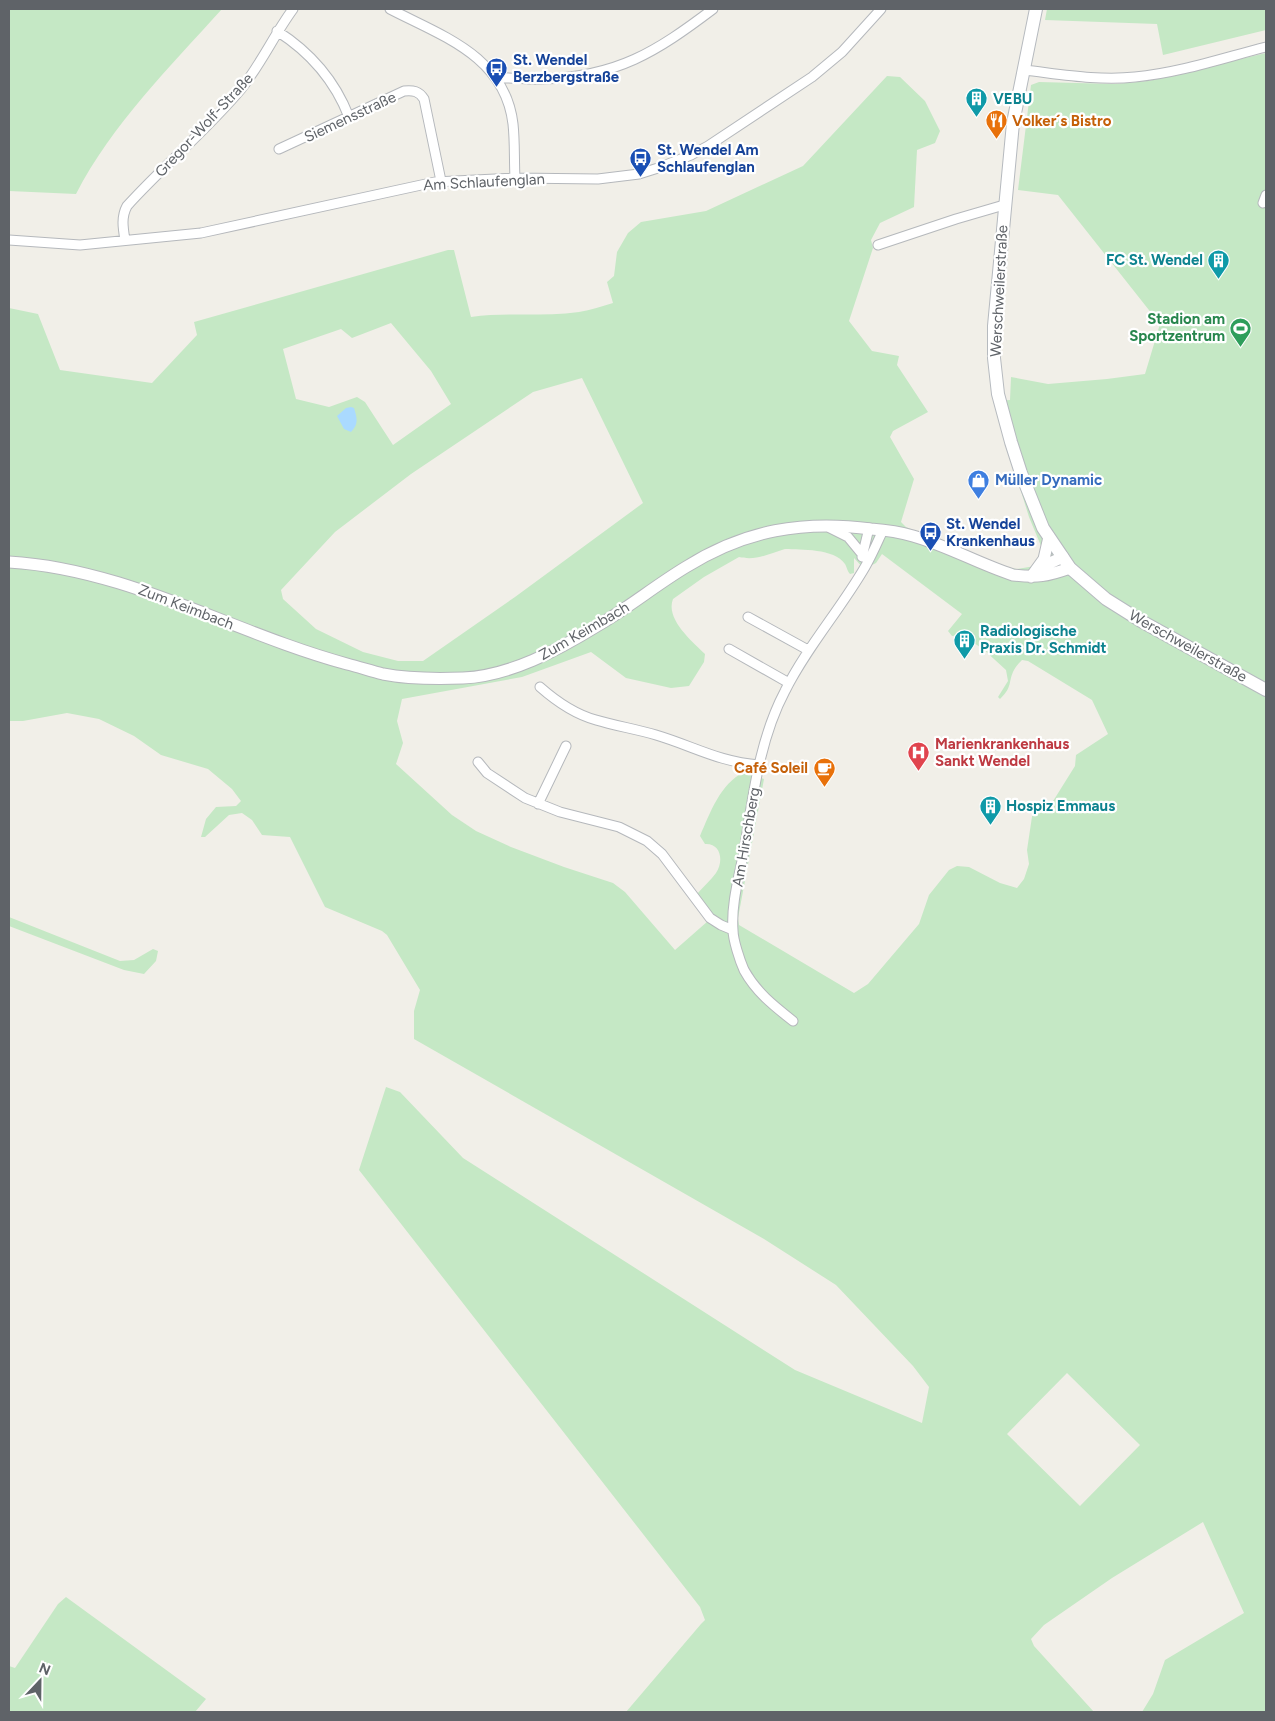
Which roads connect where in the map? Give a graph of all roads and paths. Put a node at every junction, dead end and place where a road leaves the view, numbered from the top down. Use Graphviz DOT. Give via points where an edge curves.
graph roads {
  1 [pos="293,9"];
  2 [pos="390,9"];
  3 [pos="713,9"];
  4 [pos="880,9"];
  5 [pos="1036,9"];
  6 [pos="277,31"];
  7 [pos="1266,47"];
  8 [pos="1024,70"];
  9 [pos="497,78"];
  10 [pos="349,117"];
  11 [pos="279,149"];
  12 [pos="515,178"];
  13 [pos="441,181"];
  14 [pos="1004,205"];
  15 [pos="9,240"];
  16 [pos="125,240"];
  17 [pos="878,245"];
  18 [pos="825,525"];
  19 [pos="869,528"];
  20 [pos="883,530"];
  21 [pos="1049,537"];
  22 [pos="862,554"];
  23 [pos="9,562"];
  24 [pos="1067,563"];
  25 [pos="864,569"];
  26 [pos="1035,573"];
  27 [pos="748,617"];
  28 [pos="729,650"];
  29 [pos="808,650"];
  30 [pos="789,683"];
  31 [pos="540,687"];
  32 [pos="1266,690"];
  33 [pos="566,746"];
  34 [pos="478,762"];
  35 [pos="760,765"];
  36 [pos="538,804"];
  37 [pos="733,930"];
  38 [pos="793,1021"];
  1 -- 6 [label="street, Gregor-Wolf-Straße"];
  2 -- 9 [label="street" via="465,48"];
  3 -- 9 [label="street" via="666,43 620,66 574,77"];
  4 -- 12 [label="street, Am Schlaufenglan" via="830,63 691,155 617,178"];
  5 -- 8 [label="main road, Werschweilerstraße"];
  6 -- 10 [label="street" via="318,64 330,79"];
  6 -- 16 [label="street, Gregor-Wolf-Straße" via="241,88 127,206 122,221"];
  7 -- 8 [label="street" via="1135,77 1110,78"];
  8 -- 14 [label="main road, Werschweilerstraße" via="1013,123"];
  9 -- 12 [label="street" via="512,118"];
  10 -- 11 [label="street, Siemensstraße"];
  10 -- 13 [label="street, Siemensstraße" via="404,91 421,94"];
  12 -- 13 [label="street, Am Schlaufenglan"];
  13 -- 16 [label="street, Am Schlaufenglan" via="201,233"];
  14 -- 17 [label="street"];
  14 -- 21 [label="main road, Werschweilerstraße" via="994,326 998,394 1021,473"];
  15 -- 16 [label="street, Am Schlaufenglan" via="80,245"];
  18 -- 19 [label="street, Zum Keimbach"];
  18 -- 22 [label="street" via="848,537"];
  18 -- 23 [label="street, Zum Keimbach" via="784,528 751,535 725,546 687,566 614,616 548,655 504,671 467,678 383,674 320,657 99,577"];
  19 -- 20 [label="street, Zum Keimbach"];
  19 -- 22 [label="street"];
  20 -- 25 [label="street, Am Hirschberg"];
  20 -- 26 [label="street, Zum Keimbach" via="912,536 1013,575"];
  21 -- 24 [label="main road, Werschweilerstraße"];
  21 -- 26 [label="street" via="1044,559"];
  22 -- 25 [label="street"];
  24 -- 26 [label="street, Zum Keimbach" via="1045,577"];
  24 -- 32 [label="main road, Werschweilerstraße" via="1106,599"];
  25 -- 29 [label="street, Am Hirschberg"];
  27 -- 29 [label="street"];
  28 -- 30 [label="street"];
  29 -- 30 [label="street, Am Hirschberg"];
  30 -- 35 [label="street, Am Hirschberg" via="769,729"];
  31 -- 35 [label="street" via="567,708 594,720 614,721 718,758"];
  33 -- 36 [label="street"];
  34 -- 36 [label="street" via="509,789"];
  35 -- 37 [label="street, Am Hirschberg" via="735,900"];
  36 -- 37 [label="street" via="619,827 647,841 662,854 710,918"];
  37 -- 38 [label="street, Am Hirschberg" via="744,969 762,996"];
}
